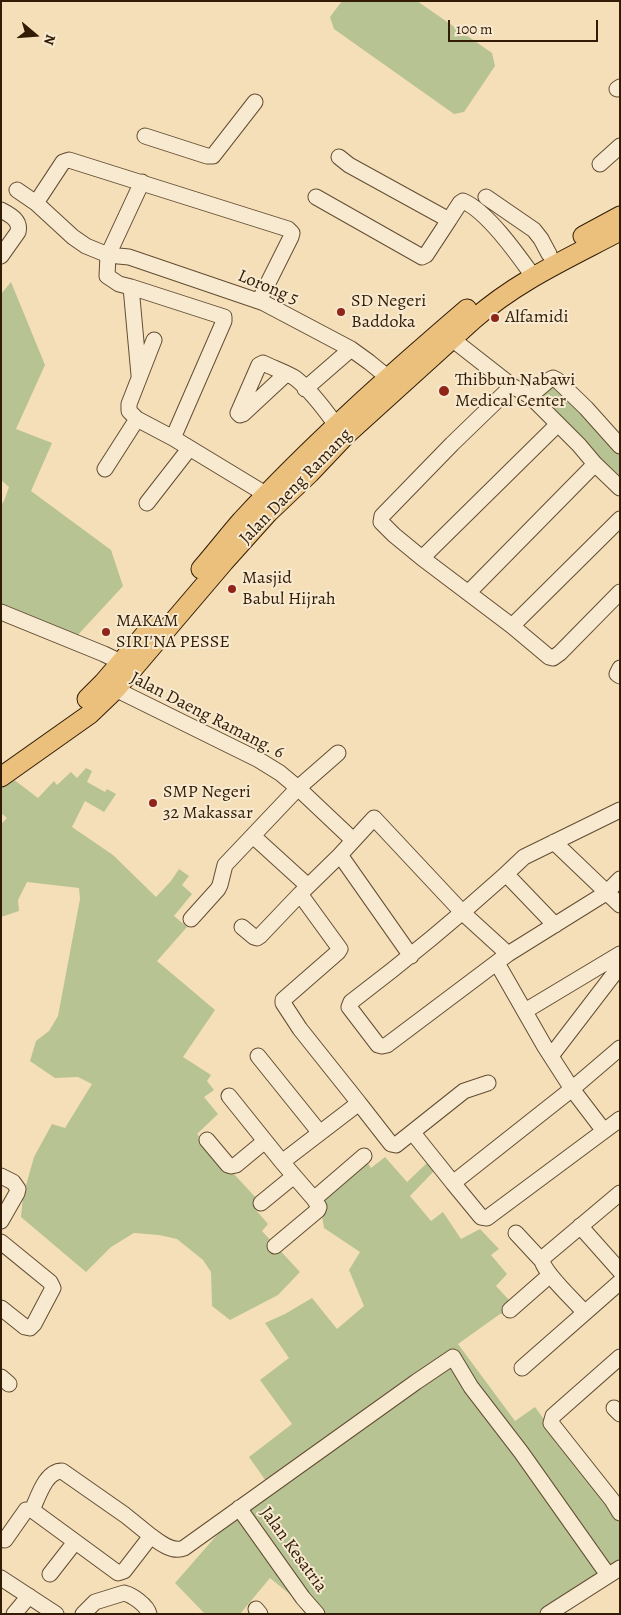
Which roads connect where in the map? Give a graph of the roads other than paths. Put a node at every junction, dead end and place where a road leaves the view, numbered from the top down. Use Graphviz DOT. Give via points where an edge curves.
graph roads {
  1 [pos="255,102"];
  2 [pos="145,136"];
  3 [pos="620,146"];
  4 [pos="339,157"];
  5 [pos="600,164"];
  6 [pos="142,182"];
  7 [pos="17,190"];
  8 [pos="316,197"];
  9 [pos="486,197"];
  10 [pos="36,202"];
  11 [pos="1,210"];
  12 [pos="449,220"];
  13 [pos="615,230"];
  14 [pos="549,254"];
  15 [pos="108,255"];
  16 [pos="1,256"];
  17 [pos="530,272"];
  18 [pos="131,287"];
  19 [pos="259,301"];
  20 [pos="448,334"];
  21 [pos="154,340"];
  22 [pos="351,349"];
  23 [pos="286,374"];
  24 [pos="140,375"];
  25 [pos="394,382"];
  26 [pos="512,386"];
  27 [pos="305,389"];
  28 [pos="530,396"];
  29 [pos="138,419"];
  30 [pos="558,424"];
  31 [pos="336,425"];
  32 [pos="173,438"];
  33 [pos="620,446"];
  34 [pos="189,449"];
  35 [pos="595,464"];
  36 [pos="305,467"];
  37 [pos="105,468"];
  38 [pos="618,484"];
  39 [pos="268,495"];
  40 [pos="147,503"];
  41 [pos="620,520"];
  42 [pos="248,525"];
  43 [pos="422,558"];
  44 [pos="620,592"];
  45 [pos="468,593"];
  46 [pos="1,612"];
  47 [pos="512,626"];
  48 [pos="127,665"];
  49 [pos="109,687"];
  50 [pos="338,754"];
  51 [pos="2,771"];
  52 [pos="298,788"];
  53 [pos="620,810"];
  54 [pos="253,836"];
  55 [pos="353,840"];
  56 [pos="554,842"];
  57 [pos="340,855"];
  58 [pos="506,874"];
  59 [pos="620,878"];
  60 [pos="304,890"];
  61 [pos="606,893"];
  62 [pos="620,905"];
  63 [pos="463,913"];
  64 [pos="191,920"];
  65 [pos="555,925"];
  66 [pos="242,927"];
  67 [pos="620,954"];
  68 [pos="411,956"];
  69 [pos="503,958"];
  70 [pos="620,966"];
  71 [pos="524,1011"];
  72 [pos="620,1048"];
  73 [pos="258,1056"];
  74 [pos="550,1056"];
  75 [pos="488,1083"];
  76 [pos="572,1089"];
  77 [pos="229,1096"];
  78 [pos="359,1103"];
  79 [pos="620,1119"];
  80 [pos="604,1131"];
  81 [pos="320,1133"];
  82 [pos="413,1133"];
  83 [pos="207,1140"];
  84 [pos="265,1141"];
  85 [pos="364,1156"];
  86 [pos="282,1162"];
  87 [pos="1,1176"];
  88 [pos="294,1176"];
  89 [pos="453,1183"];
  90 [pos="620,1193"];
  91 [pos="314,1199"];
  92 [pos="260,1204"];
  93 [pos="1,1221"];
  94 [pos="580,1226"];
  95 [pos="516,1234"];
  96 [pos="1,1242"];
  97 [pos="275,1246"];
  98 [pos="542,1261"];
  99 [pos="620,1271"];
  100 [pos="550,1275"];
  101 [pos="620,1282"];
  102 [pos="1,1308"];
  103 [pos="510,1310"];
  104 [pos="584,1312"];
  105 [pos="620,1357"];
  106 [pos="522,1368"];
  107 [pos="239,1508"];
  108 [pos="32,1510"];
  109 [pos="620,1513"];
  110 [pos="151,1536"];
  111 [pos="5,1540"];
  112 [pos="75,1542"];
  113 [pos="614,1571"];
  114 [pos="50,1574"];
  115 [pos="1,1578"];
  116 [pos="29,1596"];
  117 [pos="14,1614"];
  118 [pos="56,1614"];
  119 [pos="83,1614"];
  120 [pos="149,1614"];
  121 [pos="317,1614"];
  122 [pos="548,1614"];
  1 -- 2 [label="street" via="213,156"];
  3 -- 5 [label="street"];
  4 -- 12 [label="street" via="349,166"];
  6 -- 10 [label="street" via="66,160"];
  6 -- 15 [label="street"];
  6 -- 19 [label="street" via="290,230 291,237"];
  7 -- 10 [label="street, Lorong 5"];
  8 -- 12 [label="street" via="422,257"];
  9 -- 14 [label="street" via="534,230"];
  10 -- 15 [label="street, Lorong 5" via="73,237"];
  11 -- 16 [label="street" via="15,219 19,228"];
  12 -- 17 [label="street" via="460,203 468,203 510,244"];
  13 -- 14 [label="main road, Jalan Daeng Ramang"];
  13 -- 17 [label="main road, Jalan Daeng Ramang"];
  14 -- 17 [label="main road, Jalan Daeng Ramang"];
  15 -- 18 [label="street" via="107,276"];
  15 -- 19 [label="street, Lorong 5" via="129,257"];
  17 -- 20 [label="main road, Jalan Daeng Ramang"];
  18 -- 24 [label="street"];
  18 -- 32 [label="street" via="224,317"];
  19 -- 22 [label="street, Lorong 5"];
  20 -- 25 [label="main road, Jalan Daeng Ramang"];
  20 -- 26 [label="street"];
  21 -- 24 [label="street"];
  22 -- 25 [label="street, Lorong 5"];
  22 -- 27 [label="street"];
  23 -- 27 [label="street"];
  24 -- 29 [label="street" via="128,408"];
  25 -- 31 [label="main road, Jalan Daeng Ramang"];
  25 -- 36 [label="main road, Jalan Daeng Ramang" via="346,435"];
  26 -- 28 [label="street"];
  26 -- 43 [label="street" via="382,516 381,522 385,527"];
  27 -- 31 [label="street"];
  28 -- 30 [label="street"];
  28 -- 33 [label="street" via="549,380 557,380"];
  29 -- 32 [label="street"];
  29 -- 37 [label="street"];
  30 -- 35 [label="street"];
  30 -- 43 [label="street"];
  31 -- 36 [label="main road, Jalan Daeng Ramang"];
  32 -- 34 [label="street"];
  34 -- 39 [label="street"];
  34 -- 40 [label="street"];
  35 -- 38 [label="street"];
  35 -- 45 [label="street"];
  36 -- 39 [label="main road, Jalan Daeng Ramang"];
  36 -- 42 [label="main road, Jalan Daeng Ramang"];
  39 -- 42 [label="main road, Jalan Daeng Ramang"];
  41 -- 47 [label="street"];
  42 -- 48 [label="main road, Jalan Daeng Ramang"];
  43 -- 45 [label="street"];
  44 -- 47 [label="street" via="553,658 543,654"];
  45 -- 47 [label="street"];
  46 -- 48 [label="street"];
  48 -- 49 [label="main road, Jalan Daeng Ramang"];
  49 -- 51 [label="main road, Jalan Daeng Ramang" via="90,714"];
  49 -- 52 [label="street, Jalan Daeng Ramang. 6" via="258,760"];
  50 -- 52 [label="street"];
  52 -- 54 [label="street"];
  52 -- 55 [label="street, Jalan Daeng Ramang. 6"];
  53 -- 56 [label="street"];
  54 -- 60 [label="street"];
  54 -- 64 [label="street" via="225,865 218,889"];
  55 -- 57 [label="street"];
  55 -- 63 [label="street" via="374,818"];
  56 -- 58 [label="street" via="524,857"];
  56 -- 61 [label="street"];
  57 -- 60 [label="street"];
  57 -- 68 [label="street"];
  58 -- 63 [label="street"];
  58 -- 65 [label="street"];
  59 -- 61 [label="street"];
  60 -- 66 [label="street" via="260,936 254,937"];
  60 -- 78 [label="street" via="340,948 283,1003"];
  61 -- 62 [label="street"];
  61 -- 65 [label="street"];
  63 -- 68 [label="street"];
  63 -- 69 [label="street"];
  65 -- 69 [label="street"];
  67 -- 71 [label="street"];
  68 -- 69 [label="street" via="349,1004 378,1045 387,1045"];
  69 -- 71 [label="street"];
  70 -- 74 [label="street"];
  71 -- 74 [label="street"];
  72 -- 76 [label="street"];
  73 -- 81 [label="street"];
  74 -- 76 [label="street"];
  75 -- 82 [label="street" via="464,1091"];
  76 -- 80 [label="street"];
  76 -- 89 [label="street"];
  77 -- 84 [label="street"];
  78 -- 81 [label="street"];
  78 -- 82 [label="street" via="391,1144 399,1144"];
  79 -- 80 [label="street"];
  80 -- 89 [label="street" via="487,1218 481,1217"];
  81 -- 86 [label="street"];
  82 -- 89 [label="street"];
  83 -- 84 [label="street" via="231,1166"];
  84 -- 86 [label="street"];
  85 -- 91 [label="street"];
  86 -- 88 [label="street"];
  87 -- 93 [label="street" via="18,1189"];
  88 -- 91 [label="street"];
  88 -- 92 [label="street"];
  90 -- 94 [label="street"];
  91 -- 97 [label="street" via="318,1210"];
  94 -- 98 [label="street"];
  94 -- 99 [label="street"];
  95 -- 98 [label="street"];
  96 -- 102 [label="street" via="50,1282 53,1288 30,1328"];
  98 -- 100 [label="street"];
  100 -- 103 [label="street"];
  100 -- 104 [label="street"];
  101 -- 104 [label="street"];
  104 -- 106 [label="street"];
  105 -- 109 [label="street" via="553,1416 551,1423"];
  107 -- 110 [label="street" via="179,1550 171,1549"];
  107 -- 113 [label="street" via="453,1357 470,1387"];
  107 -- 121 [label="street, Jalan Kesatria"];
  108 -- 110 [label="street" via="46,1481 53,1473 62,1471"];
  108 -- 111 [label="street" via="26,1510"];
  108 -- 112 [label="street"];
  110 -- 112 [label="street" via="121,1573 112,1570"];
  112 -- 114 [label="street"];
  113 -- 122 [label="street"];
  115 -- 116 [label="street"];
  116 -- 117 [label="street"];
  116 -- 118 [label="street"];
  119 -- 120 [label="street" via="95,1602 124,1593 146,1607"];
}
